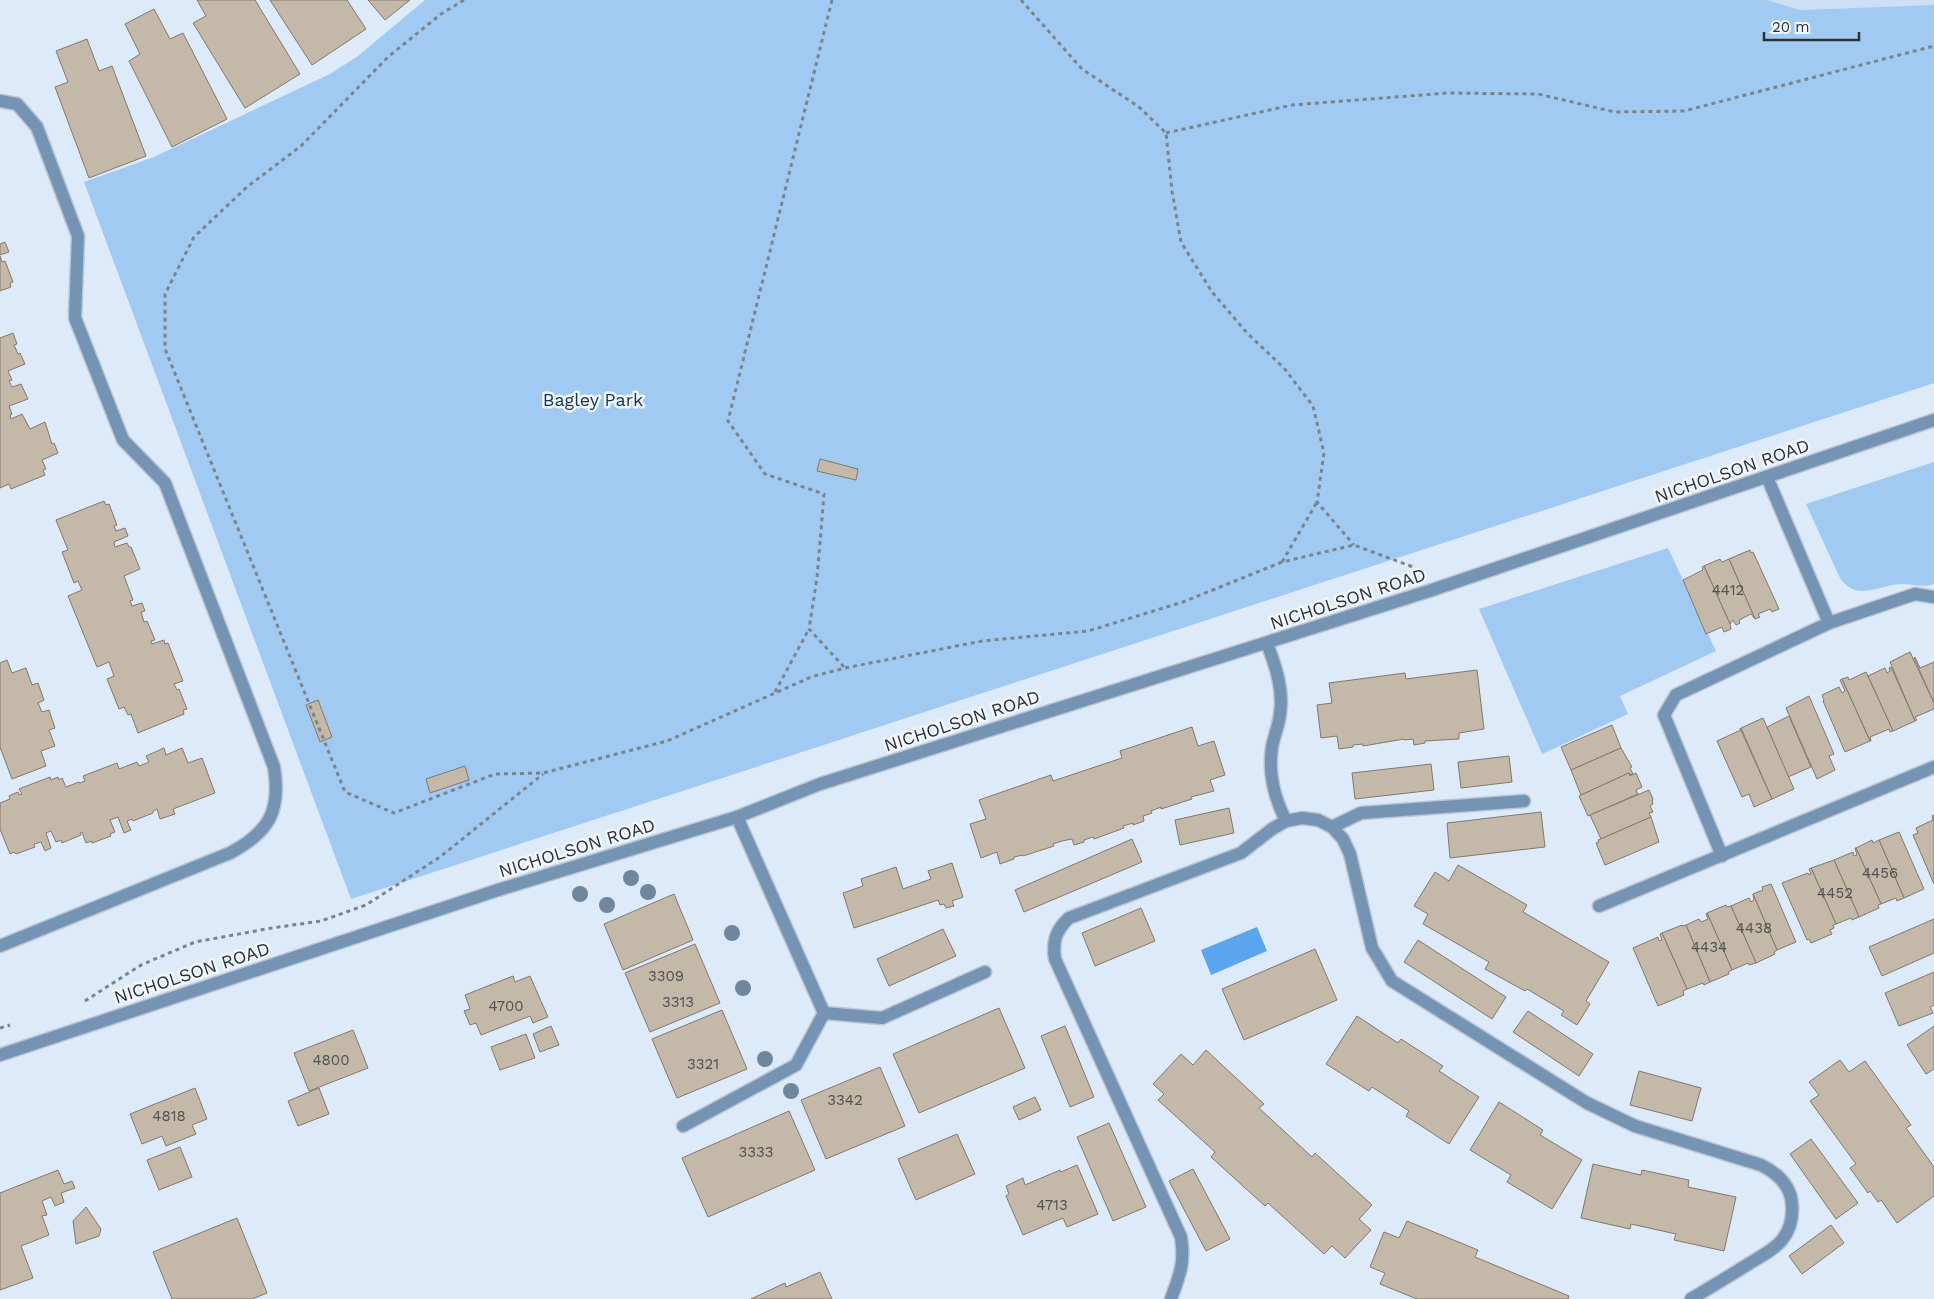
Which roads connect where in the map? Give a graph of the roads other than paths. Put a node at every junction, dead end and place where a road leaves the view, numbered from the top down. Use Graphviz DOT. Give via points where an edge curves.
graph roads {
  1 [pos="0,101"];
  2 [pos="1934,420"];
  3 [pos="1767,477"];
  4 [pos="1934,596"];
  5 [pos="1829,623"];
  6 [pos="1267,643"];
  7 [pos="1934,767"];
  8 [pos="1524,801"];
  9 [pos="737,817"];
  10 [pos="1286,821"];
  11 [pos="1332,827"];
  12 [pos="1722,856"];
  13 [pos="1599,906"];
  14 [pos="0,946"];
  15 [pos="985,972"];
  16 [pos="824,1013"];
  17 [pos="0,1055"];
  18 [pos="683,1126"];
  19 [pos="1172,1299"];
  20 [pos="1691,1299"];
  1 -- 14 [label="street" via="17,104 37,126 78,236 75,318 123,440 165,483 274,766 277,788 271,815 264,828 249,843"];
  2 -- 3 [label="street, NICHOLSON ROAD"];
  3 -- 5 [label="street"];
  3 -- 6 [label="street, NICHOLSON ROAD"];
  4 -- 5 [label="street" via="1915,594"];
  5 -- 12 [label="street" via="1676,695 1664,715"];
  6 -- 9 [label="street, NICHOLSON ROAD" via="820,784"];
  6 -- 10 [label="street" via="1279,676 1281,712 1270,773 1275,798"];
  7 -- 12 [label="street"];
  8 -- 11 [label="street" via="1361,813"];
  9 -- 16 [label="street"];
  9 -- 17 [label="street, NICHOLSON ROAD" via="498,890"];
  10 -- 11 [label="street" via="1318,820"];
  10 -- 19 [label="street" via="1241,853 1069,918 1055,936 1055,959 1181,1236 1184,1255"];
  11 -- 20 [label="street" via="1350,854 1372,948 1392,981 1587,1103 1635,1126 1761,1165 1775,1172 1786,1184 1792,1198 1793,1214 1781,1242"];
  12 -- 13 [label="street"];
  15 -- 16 [label="street" via="882,1018"];
  16 -- 18 [label="street" via="796,1065"];
}
